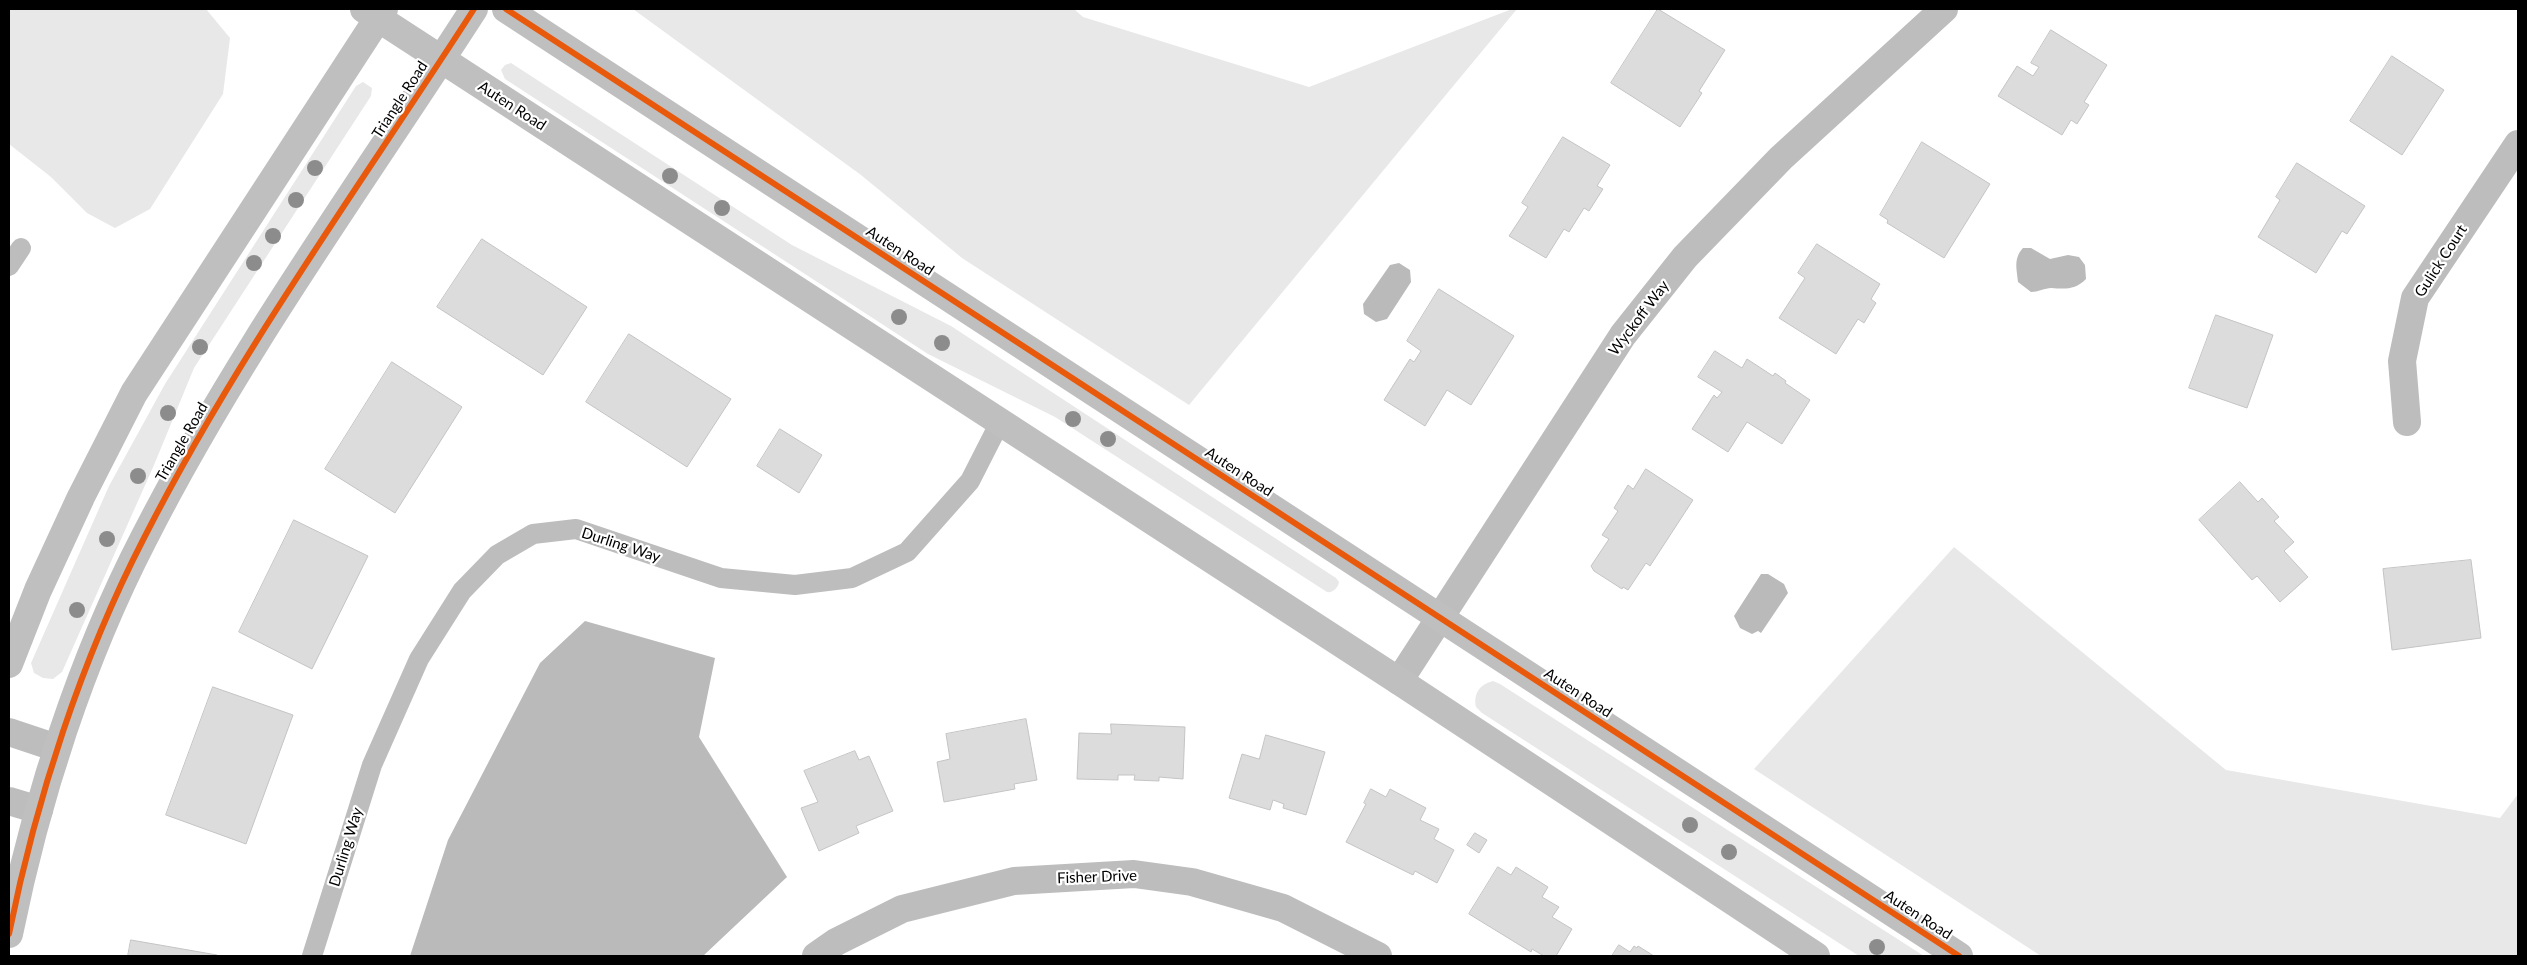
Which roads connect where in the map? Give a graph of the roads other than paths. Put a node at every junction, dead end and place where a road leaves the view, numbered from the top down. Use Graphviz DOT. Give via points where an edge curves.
graph roads {
  1 [pos="474,9"];
  2 [pos="506,9"];
  3 [pos="1944,9"];
  4 [pos="375,12"];
  5 [pos="441,60"];
  6 [pos="2518,144"];
  7 [pos="21,248"];
  8 [pos="9,266"];
  9 [pos="1000,422"];
  10 [pos="2407,422"];
  11 [pos="1442,618"];
  12 [pos="9,664"];
  13 [pos="1399,682"];
  14 [pos="9,732"];
  15 [pos="57,748"];
  16 [pos="9,800"];
  17 [pos="39,810"];
  18 [pos="9,934"];
  19 [pos="312,956"];
  20 [pos="816,956"];
  21 [pos="1378,956"];
  22 [pos="1816,956"];
  23 [pos="1959,956"];
  1 -- 5 [label="street, Triangle Road"];
  2 -- 11 [label="street, Auten Road"];
  3 -- 11 [label="street, Wyckoff Way" via="1781,158 1685,257 1623,335"];
  4 -- 5 [label="street, Auten Road"];
  4 -- 12 [label="street" via="134,393 81,496"];
  5 -- 9 [label="street, Auten Road"];
  5 -- 15 [label="street, Triangle Road" via="296,280 197,439 142,540 89,661"];
  6 -- 10 [label="street, Gulick Court" via="2415,298 2402,362"];
  7 -- 8 [label="lane"];
  9 -- 13 [label="street, Auten Road"];
  9 -- 19 [label="lane, Durling Way" via="970,481 907,552 852,578 795,585 721,578 576,529 533,534 497,555 462,591 419,658 372,765"];
  11 -- 13 [label="street, Wyckoff Way"];
  11 -- 23 [label="street, Auten Road"];
  13 -- 22 [label="street, Auten Road"];
  14 -- 15 [label="street"];
  15 -- 17 [label="street, Triangle Road"];
  16 -- 17 [label="street"];
  17 -- 18 [label="street, Triangle Road"];
  20 -- 21 [label="street, Fisher Drive" via="836,942 902,909 1014,881 1134,874 1192,882 1283,908"];
}
